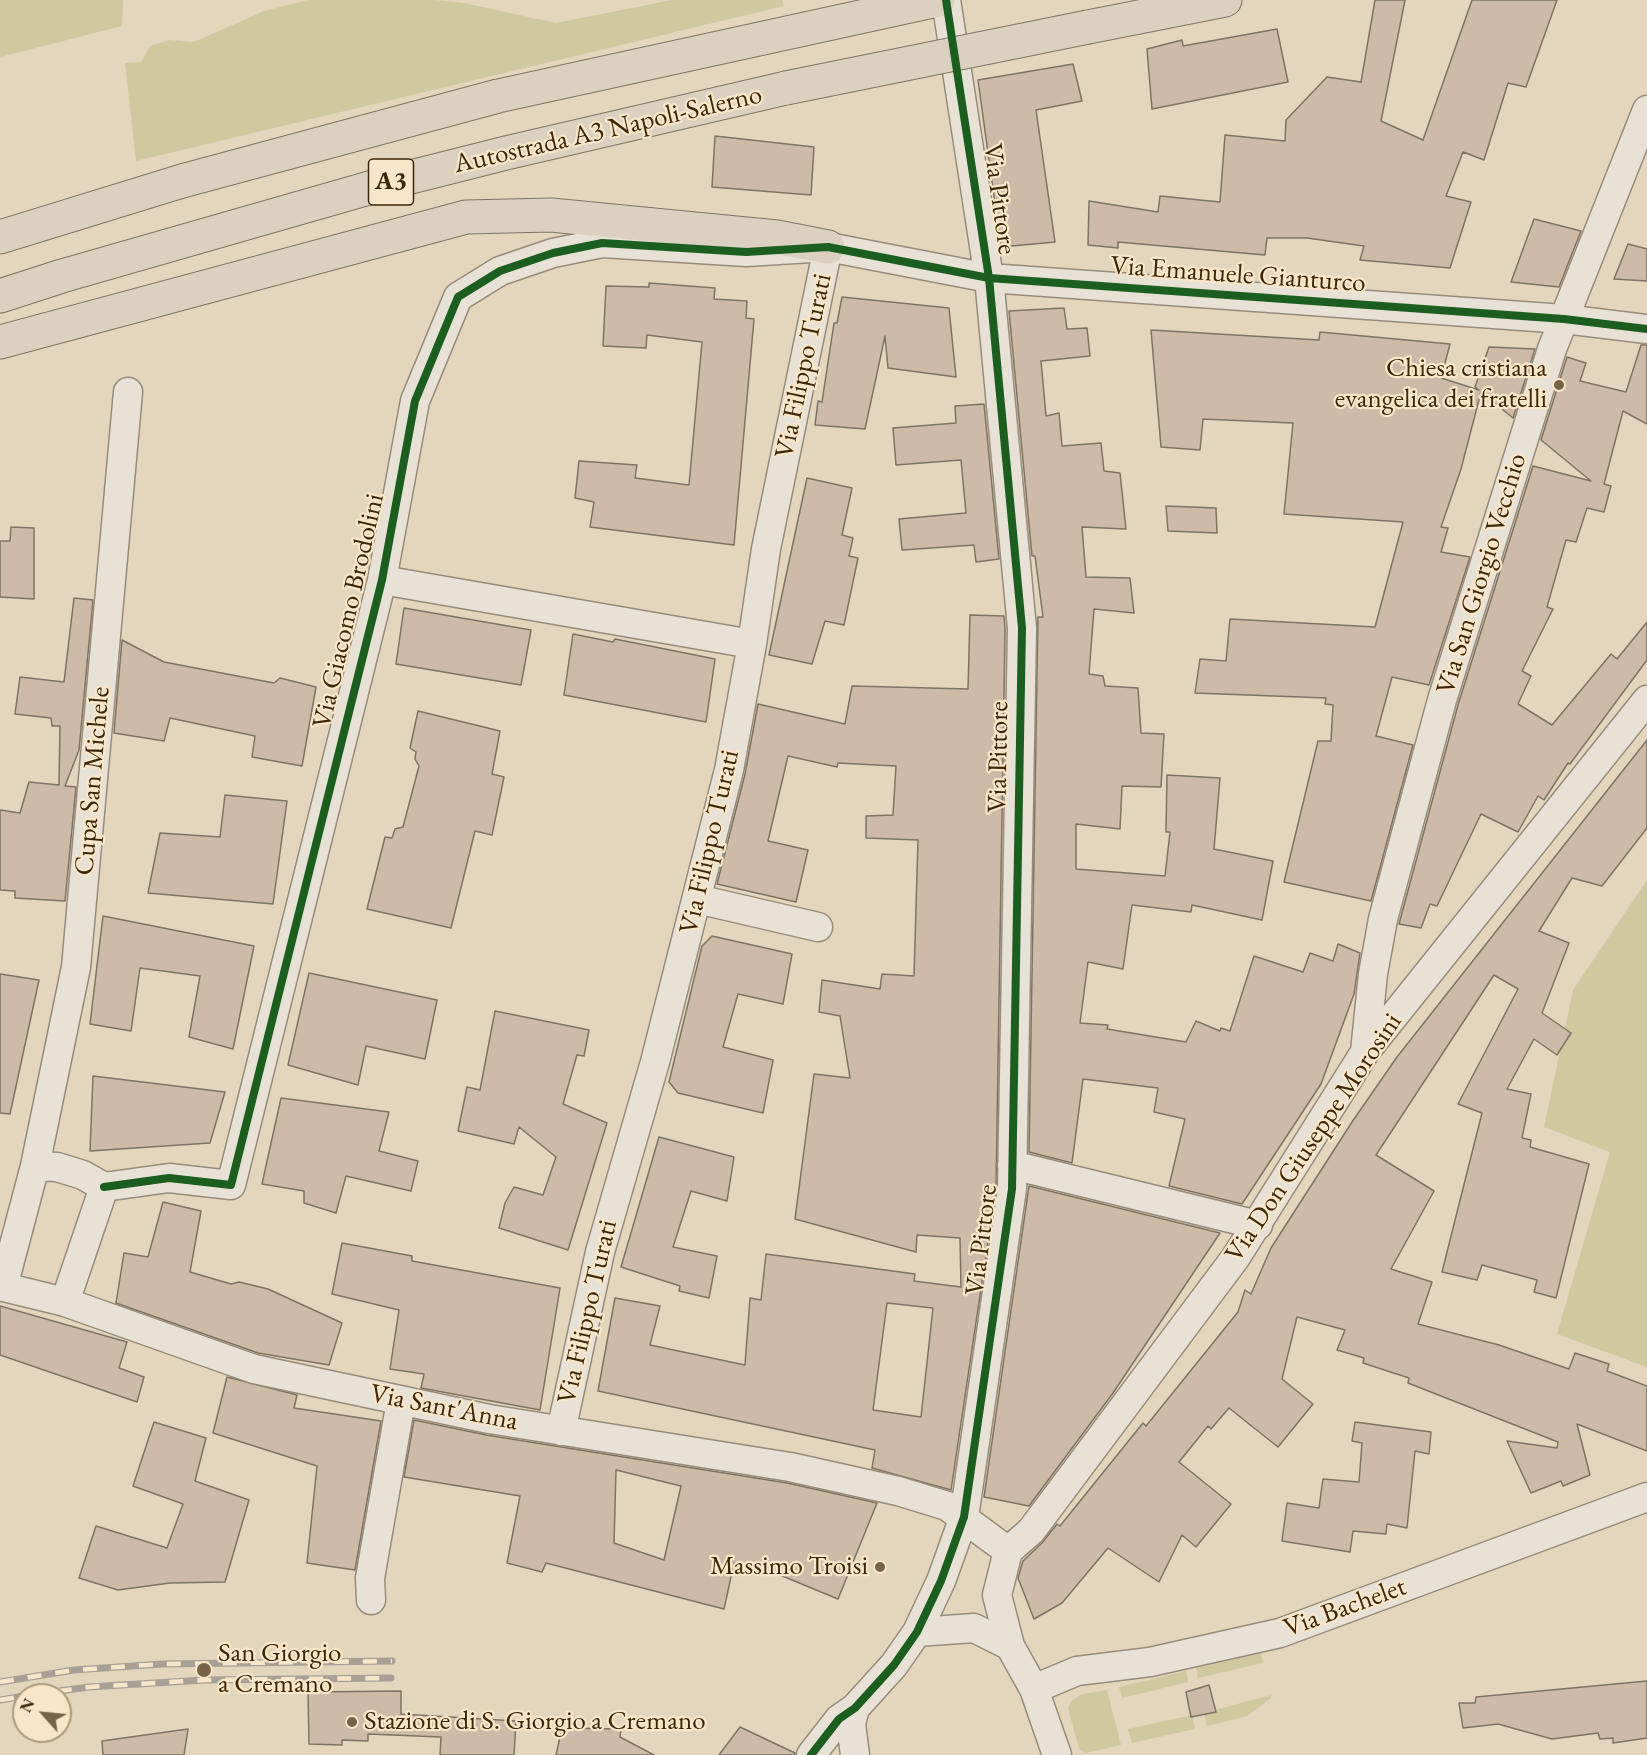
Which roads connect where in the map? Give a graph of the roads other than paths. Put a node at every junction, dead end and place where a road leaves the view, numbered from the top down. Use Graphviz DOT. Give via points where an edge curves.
graph roads {
  1 [pos="938,0"];
  2 [pos="946,0"];
  3 [pos="1225,0"];
  4 [pos="1647,110"];
  5 [pos="0,237"];
  6 [pos="828,247"];
  7 [pos="989,278"];
  8 [pos="0,296"];
  9 [pos="1564,320"];
  10 [pos="1647,329"];
  11 [pos="0,342"];
  12 [pos="128,392"];
  13 [pos="382,580"];
  14 [pos="752,644"];
  15 [pos="1647,700"];
  16 [pos="697,899"];
  17 [pos="818,927"];
  18 [pos="1365,1052"];
  19 [pos="1012,1165"];
  20 [pos="35,1166"];
  21 [pos="104,1187"];
  22 [pos="1257,1226"];
  23 [pos="2,1287"];
  24 [pos="65,1302"];
  25 [pos="402,1401"];
  26 [pos="561,1431"];
  27 [pos="1647,1497"];
  28 [pos="964,1517"];
  29 [pos="1008,1551"];
  30 [pos="371,1600"];
  31 [pos="917,1632"];
  32 [pos="1010,1646"];
  33 [pos="1034,1689"];
  34 [pos="860,1701"];
  35 [pos="1054,1752"];
  36 [pos="811,1755"];
  37 [pos="855,1755"];
  1 -- 5 [label="highway, Autostrada A3 Napoli-Salerno / A3" via="488,98 182,181"];
  2 -- 7 [label="street, Via Pittore"];
  3 -- 8 [label="highway, Autostrada A3 Napoli-Salerno / A3, bridge" via="786,88 506,153 394,181"];
  4 -- 9 [label="street, Via San Giorgio Vecchio"];
  6 -- 7 [label="street, Via Emanuele Gianturco"];
  6 -- 11 [label="highway" via="777,237 563,216 466,217"];
  6 -- 13 [label="street, Via Giacomo Brodolini" via="746,252 602,243 553,253 500,271 458,297 415,400"];
  6 -- 14 [label="street, Via Filippo Turati" via="766,549"];
  7 -- 9 [label="street, Via Emanuele Gianturco"];
  7 -- 19 [label="street, Via Pittore" via="1022,628"];
  9 -- 10 [label="street, Via Emanuele Gianturco"];
  9 -- 18 [label="street, Via San Giorgio Vecchio" via="1442,700 1383,919"];
  12 -- 20 [label="street, Cupa San Michele" via="76,967"];
  13 -- 14 [label="street"];
  13 -- 21 [label="street, Via Giacomo Brodolini" via="231,1185 169,1178"];
  14 -- 16 [label="street, Via Filippo Turati" via="729,770"];
  15 -- 18 [label="street, Via Don Giuseppe Morosini"];
  16 -- 17 [label="street"];
  16 -- 26 [label="street, Via Filippo Turati" via="600,1251"];
  18 -- 22 [label="street, Via Don Giuseppe Morosini"];
  19 -- 22 [label="street"];
  19 -- 28 [label="street, Via Pittore" via="1012,1189"];
  20 -- 21 [label="street" via="57,1167"];
  20 -- 23 [label="street, Cupa San Michele"];
  21 -- 24 [label="street"];
  22 -- 29 [label="street, Via Don Giuseppe Morosini" via="1046,1512"];
  23 -- 24 [label="street, Via Sant'Anna"];
  24 -- 25 [label="street, Via Sant'Anna" via="254,1369"];
  25 -- 26 [label="street, Via Sant'Anna"];
  25 -- 30 [label="street" via="370,1578"];
  26 -- 28 [label="street, Via Sant'Anna" via="790,1467 898,1491 947,1506"];
  27 -- 33 [label="street, Via Bachelet" via="1280,1633 1150,1662 1077,1671"];
  28 -- 29 [label="street, Via Sant'Anna"];
  28 -- 31 [label="street, Via Pittore"];
  29 -- 32 [label="street" via="997,1595"];
  31 -- 32 [label="street" via="974,1628"];
  31 -- 34 [label="street, Via Pittore" via="894,1665"];
  32 -- 33 [label="street"];
  33 -- 35 [label="street"];
  34 -- 36 [label="street, Via Pittore" via="839,1719"];
  34 -- 37 [label="street" via="851,1724"];
}
